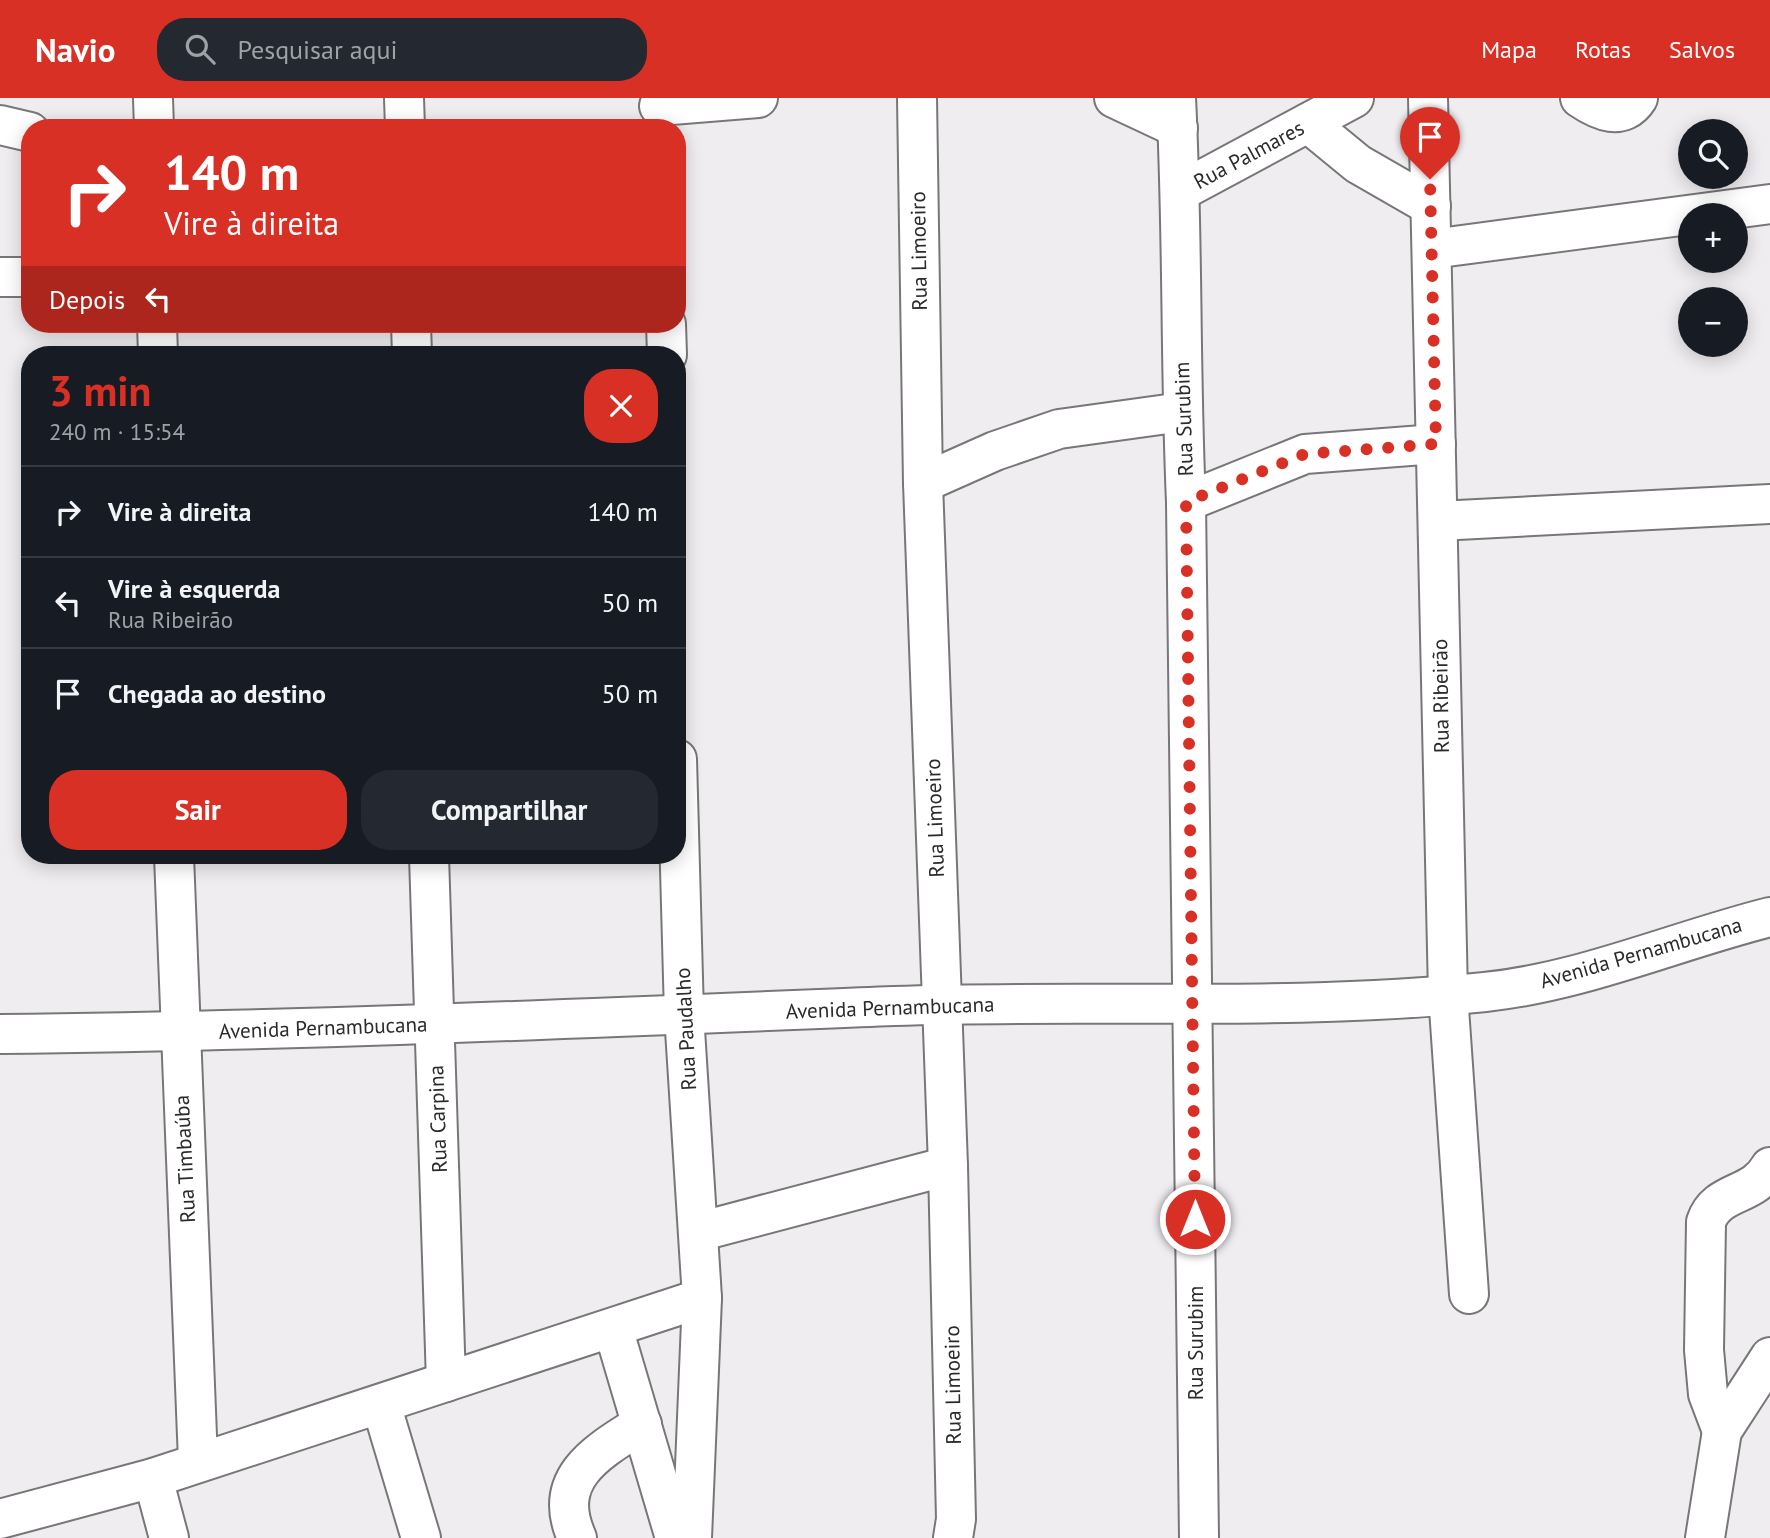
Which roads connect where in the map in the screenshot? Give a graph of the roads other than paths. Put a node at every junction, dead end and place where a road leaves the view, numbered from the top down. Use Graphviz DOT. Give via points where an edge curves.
graph roads {
  1 [pos="153,98"];
  2 [pos="404,98"];
  3 [pos="758,98"];
  4 [pos="917,98"];
  5 [pos="1114,98"];
  6 [pos="1354,98"];
  7 [pos="1428,98"];
  8 [pos="1580,98"];
  9 [pos="1638,98"];
  10 [pos="659,111"];
  11 [pos="1177,113"];
  12 [pos="154,119"];
  13 [pos="405,119"];
  14 [pos="1308,123"];
  15 [pos="0,125"];
  16 [pos="21,130"];
  17 [pos="1181,191"];
  18 [pos="1770,204"];
  19 [pos="1431,206"];
  20 [pos="1432,250"];
  21 [pos="0,277"];
  22 [pos="21,277"];
  23 [pos="1182,412"];
  24 [pos="1436,444"];
  25 [pos="923,483"];
  26 [pos="1186,502"];
  27 [pos="1770,504"];
  28 [pos="1438,521"];
  29 [pos="174,864"];
  30 [pos="429,864"];
  31 [pos="680,864"];
  32 [pos="1770,917"];
  33 [pos="1448,994"];
  34 [pos="942,1004"];
  35 [pos="1194,1005"];
  36 [pos="684,1014"];
  37 [pos="435,1025"];
  38 [pos="179,1032"];
  39 [pos="0,1034"];
  40 [pos="948,1166"];
  41 [pos="1770,1167"];
  42 [pos="698,1232"];
  43 [pos="1469,1294"];
  44 [pos="702,1298"];
  45 [pos="614,1328"];
  46 [pos="1770,1357"];
  47 [pos="446,1382"];
  48 [pos="381,1404"];
  49 [pos="642,1424"];
  50 [pos="1722,1431"];
  51 [pos="198,1461"];
  52 [pos="153,1478"];
  53 [pos="0,1519"];
  54 [pos="169,1538"];
  55 [pos="421,1538"];
  56 [pos="577,1538"];
  57 [pos="675,1538"];
  58 [pos="691,1538"];
  59 [pos="953,1538"];
  60 [pos="1199,1538"];
  61 [pos="1704,1538"];
  1 -- 12 [label="street"];
  2 -- 13 [label="street"];
  3 -- 10 [label="street"];
  4 -- 25 [label="street, Rua Limoeiro"];
  5 -- 11 [label="street"];
  6 -- 14 [label="street, Rua Palmares"];
  7 -- 19 [label="street, Rua Ribeirão"];
  8 -- 9 [label="street" via="1611,113 1632,107"];
  11 -- 17 [label="street, Rua Surubim"];
  14 -- 17 [label="street, Rua Palmares"];
  14 -- 19 [label="street" via="1358,164"];
  15 -- 16 [label="street"];
  17 -- 23 [label="street, Rua Surubim"];
  18 -- 20 [label="street"];
  19 -- 20 [label="street, Rua Ribeirão"];
  20 -- 24 [label="street, Rua Ribeirão"];
  21 -- 22 [label="street"];
  23 -- 25 [label="street" via="1059,429"];
  23 -- 26 [label="street, Rua Surubim"];
  24 -- 26 [label="street" via="1305,454"];
  24 -- 28 [label="street, Rua Ribeirão"];
  25 -- 34 [label="street, Rua Limoeiro"];
  26 -- 35 [label="street, Rua Surubim"];
  27 -- 28 [label="street"];
  28 -- 33 [label="street, Rua Ribeirão"];
  29 -- 38 [label="street, Rua Timbaúba"];
  30 -- 37 [label="street, Rua Carpina"];
  31 -- 36 [label="street, Rua Paudalho"];
  32 -- 33 [label="street, Avenida Pernambucana" via="1560,978"];
  33 -- 35 [label="street, Avenida Pernambucana"];
  33 -- 43 [label="street, Rua Ribeirão"];
  34 -- 35 [label="street, Avenida Pernambucana"];
  34 -- 36 [label="street, Avenida Pernambucana"];
  34 -- 40 [label="street, Rua Limoeiro"];
  35 -- 60 [label="street, Rua Surubim"];
  36 -- 37 [label="street, Avenida Pernambucana"];
  36 -- 42 [label="street, Rua Paudalho"];
  37 -- 38 [label="street, Avenida Pernambucana"];
  37 -- 47 [label="street, Rua Carpina"];
  38 -- 39 [label="street, Avenida Pernambucana"];
  38 -- 51 [label="street, Rua Timbaúba"];
  40 -- 42 [label="street"];
  40 -- 59 [label="street, Rua Limoeiro"];
  41 -- 50 [label="street" via="1750,1188 1717,1202 1706,1222 1704,1350 1708,1394"];
  42 -- 44 [label="street, Rua Paudalho"];
  44 -- 45 [label="street"];
  44 -- 58 [label="street, Rua Paudalho"];
  45 -- 47 [label="street"];
  45 -- 49 [label="street"];
  46 -- 50 [label="street"];
  47 -- 48 [label="street"];
  48 -- 51 [label="street"];
  48 -- 55 [label="street"];
  49 -- 56 [label="street" via="592,1455 580,1470 568,1518"];
  49 -- 57 [label="street"];
  50 -- 61 [label="street"];
  51 -- 52 [label="street"];
  52 -- 53 [label="street"];
  52 -- 54 [label="street"];
}
